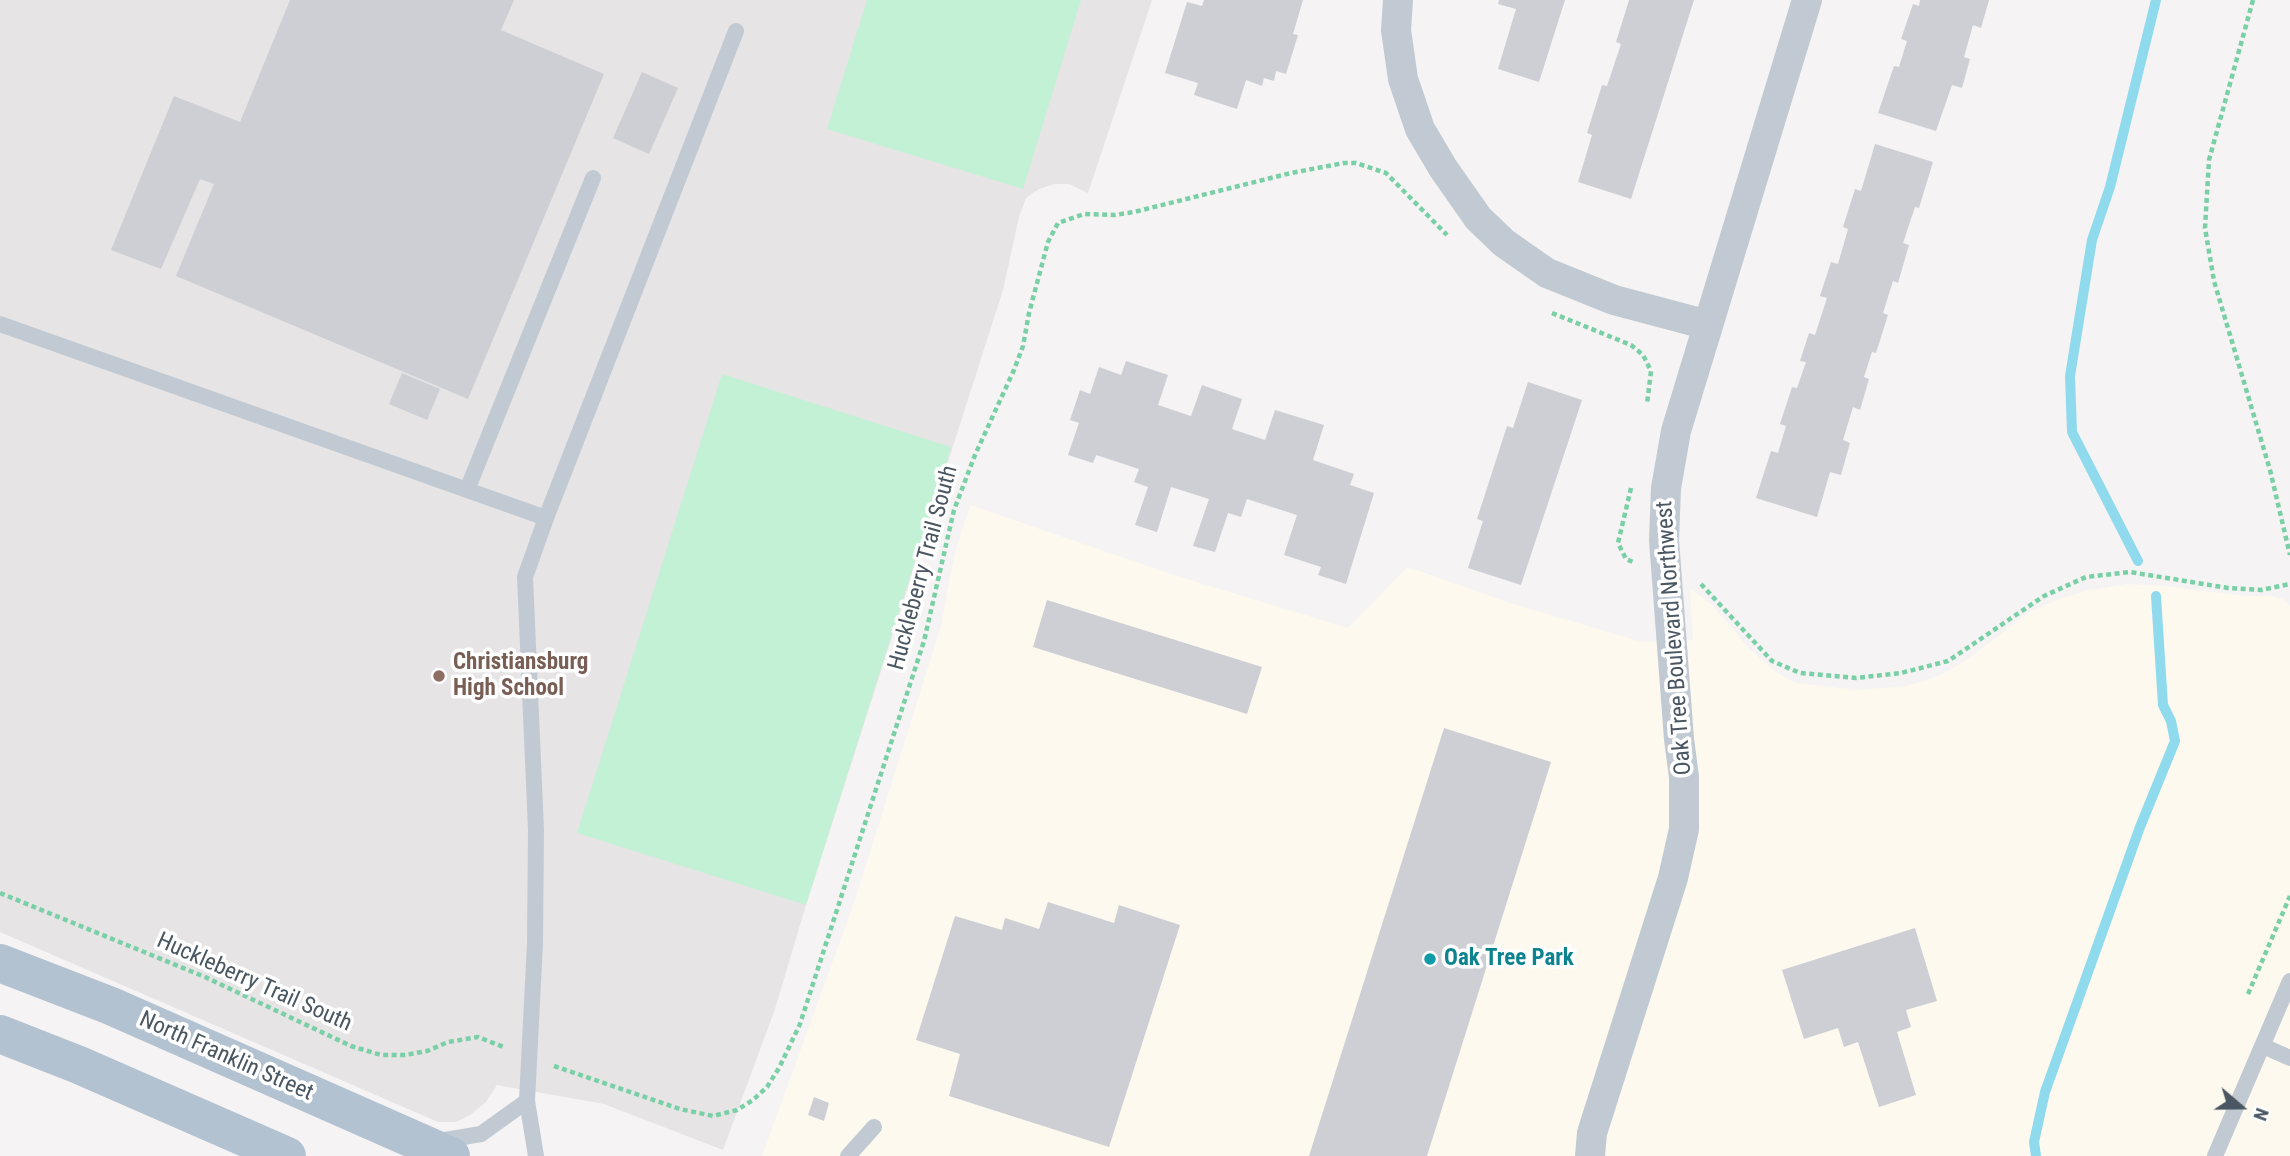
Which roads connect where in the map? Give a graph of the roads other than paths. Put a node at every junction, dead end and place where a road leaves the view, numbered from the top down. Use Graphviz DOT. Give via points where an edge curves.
graph roads {
  1 [pos="1398,0"];
  2 [pos="1807,0"];
  3 [pos="736,31"];
  4 [pos="593,178"];
  5 [pos="0,324"];
  6 [pos="1708,326"];
  7 [pos="467,490"];
  8 [pos="546,518"];
  9 [pos="0,963"];
  10 [pos="2290,981"];
  11 [pos="0,1034"];
  12 [pos="2263,1046"];
  13 [pos="2290,1058"];
  14 [pos="527,1101"];
  15 [pos="874,1127"];
  16 [pos="437,1150"];
  17 [pos="287,1156"];
  18 [pos="536,1156"];
  19 [pos="848,1156"];
  20 [pos="1590,1156"];
  21 [pos="2215,1156"];
  1 -- 6 [label="street" via="1396,30 1403,79 1420,129 1478,218 1547,273 1614,300"];
  2 -- 6 [label="street, Oak Tree Boulevard Northwest"];
  3 -- 8 [label="lane"];
  4 -- 7 [label="lane"];
  5 -- 7 [label="lane"];
  6 -- 20 [label="street, Oak Tree Boulevard Northwest" via="1676,430 1666,488 1664,540 1684,777 1684,829 1673,878 1592,1133"];
  7 -- 8 [label="lane"];
  8 -- 14 [label="lane" via="525,577 536,830"];
  9 -- 16 [label="main road, North Franklin Street" via="111,1006"];
  10 -- 12 [label="lane"];
  11 -- 17 [label="main road"];
  12 -- 13 [label="lane"];
  12 -- 21 [label="lane"];
  14 -- 16 [label="lane" via="481,1135"];
  14 -- 18 [label="lane"];
  15 -- 19 [label="lane"];
}
